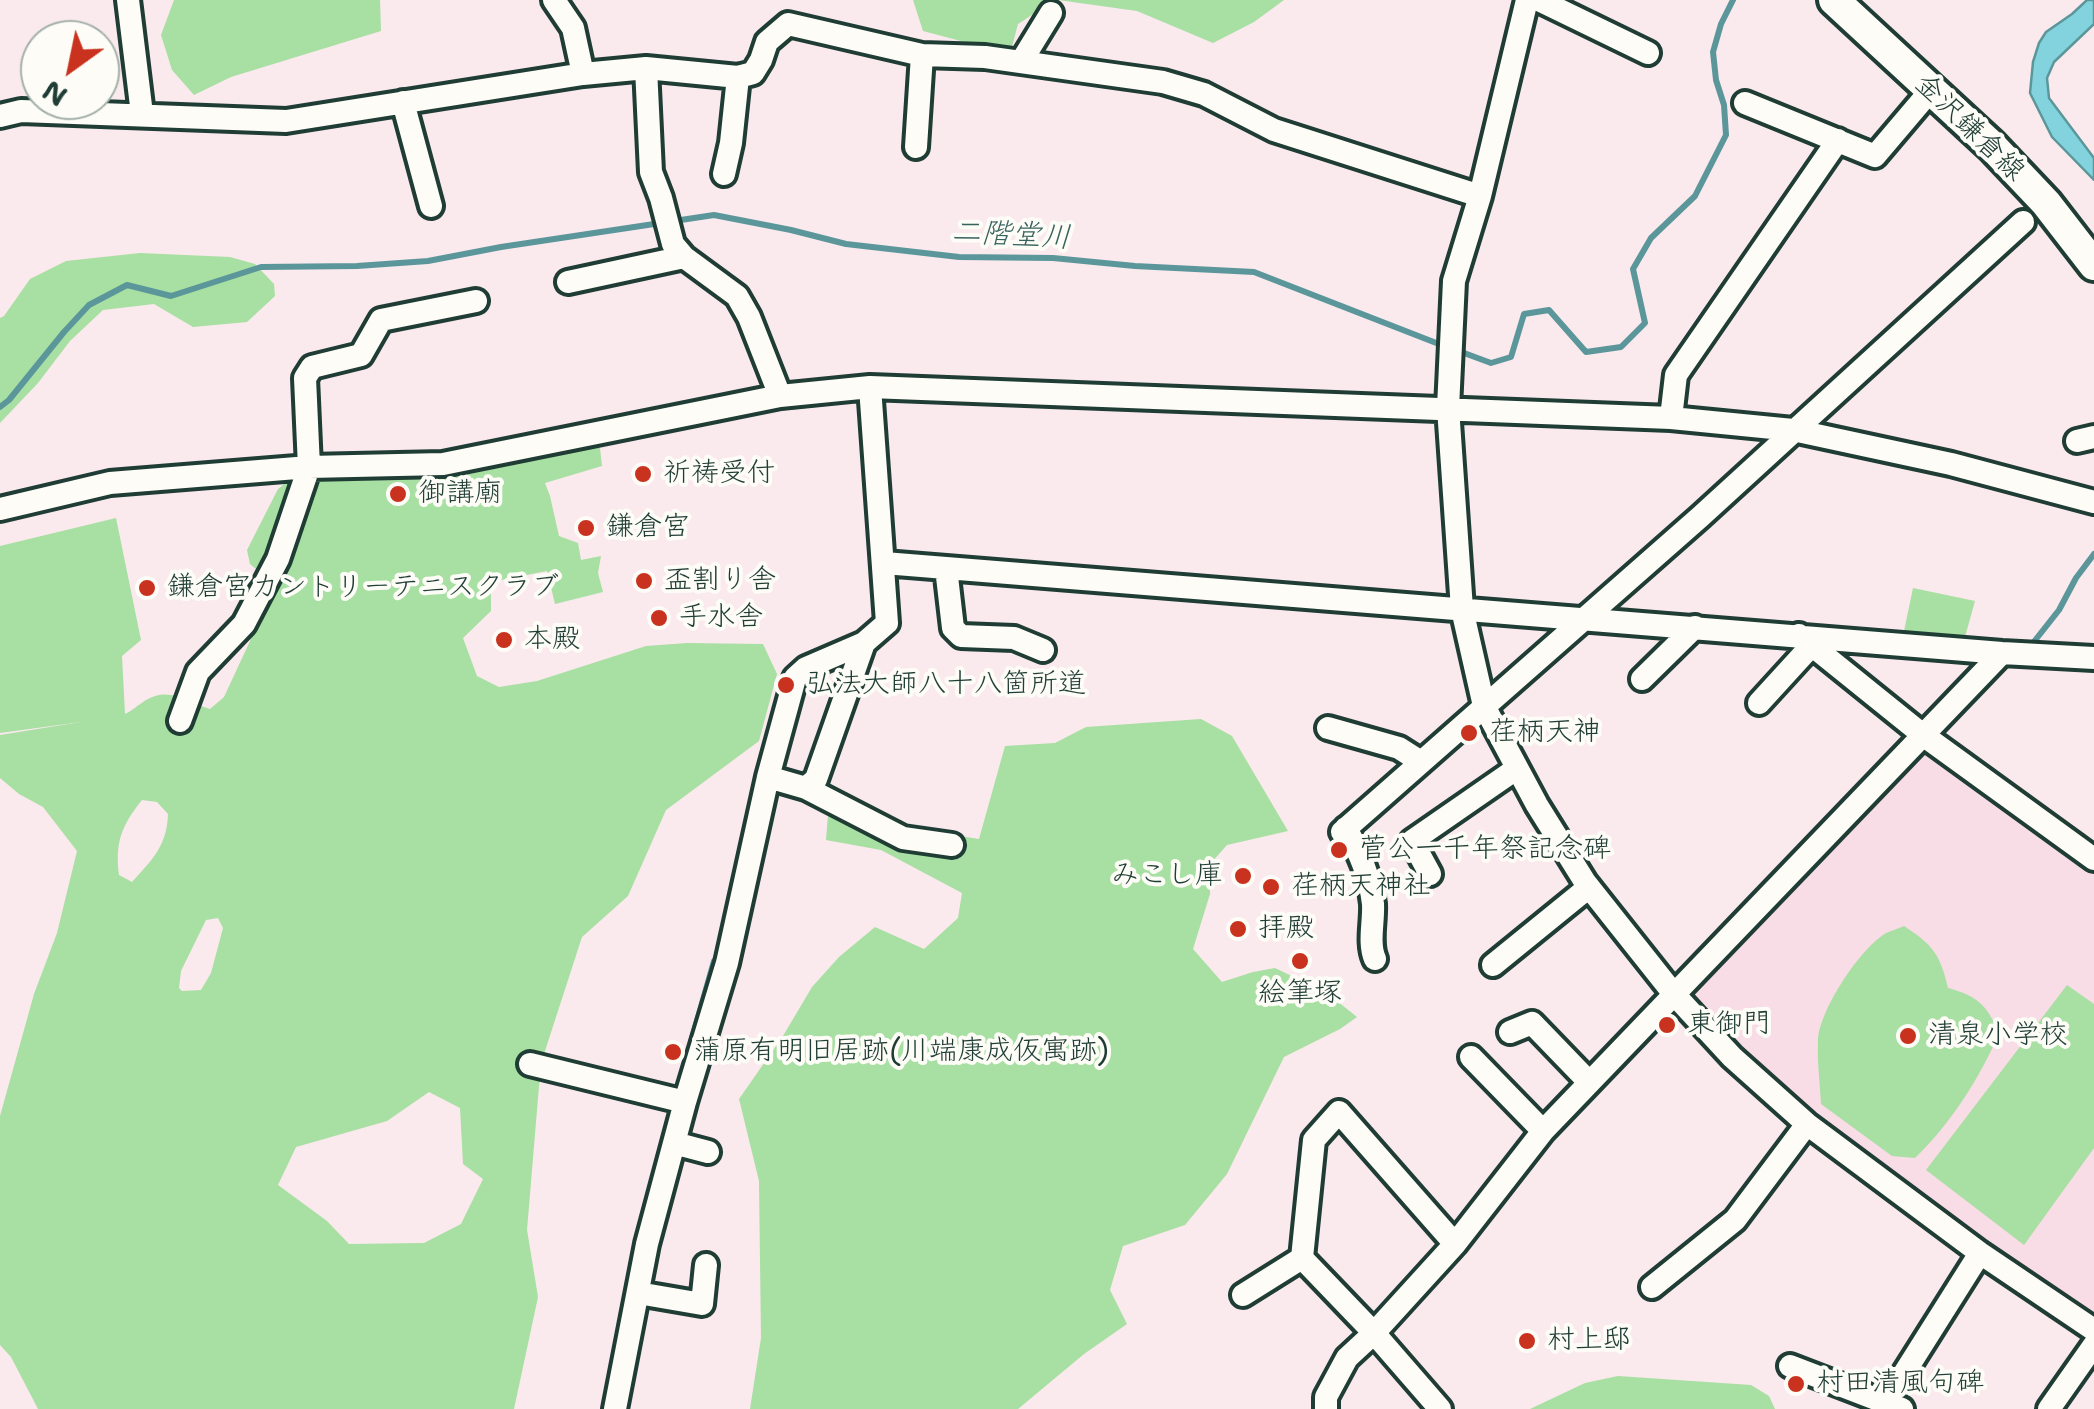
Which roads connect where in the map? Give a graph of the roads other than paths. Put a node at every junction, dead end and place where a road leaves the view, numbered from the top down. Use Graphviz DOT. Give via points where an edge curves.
graph roads {
  1 [pos="128,0"];
  2 [pos="554,0"];
  3 [pos="783,0"];
  4 [pos="1528,0"];
  5 [pos="1539,0"];
  6 [pos="1834,0"];
  7 [pos="1051,13"];
  8 [pos="788,24"];
  9 [pos="1648,53"];
  10 [pos="922,55"];
  11 [pos="1020,62"];
  12 [pos="646,68"];
  13 [pos="584,74"];
  14 [pos="738,77"];
  15 [pos="1931,90"];
  16 [pos="403,102"];
  17 [pos="1745,103"];
  18 [pos="142,114"];
  19 [pos="0,116"];
  20 [pos="1838,140"];
  21 [pos="916,146"];
  22 [pos="724,174"];
  23 [pos="1480,196"];
  24 [pos="431,206"];
  25 [pos="2024,222"];
  26 [pos="684,257"];
  27 [pos="2094,265"];
  28 [pos="568,282"];
  29 [pos="476,301"];
  30 [pos="870,387"];
  31 [pos="780,396"];
  32 [pos="1448,408"];
  33 [pos="1671,418"];
  34 [pos="1794,430"];
  35 [pos="309,467"];
  36 [pos="2094,502"];
  37 [pos="0,510"];
  38 [pos="884,563"];
  39 [pos="946,568"];
  40 [pos="1462,608"];
  41 [pos="1584,619"];
  42 [pos="1695,627"];
  43 [pos="1806,640"];
  44 [pos="864,643"];
  45 [pos="1043,650"];
  46 [pos="2002,653"];
  47 [pos="2094,658"];
  48 [pos="1642,679"];
  49 [pos="1759,703"];
  50 [pos="1484,706"];
  51 [pos="180,720"];
  52 [pos="1328,728"];
  53 [pos="1923,734"];
  54 [pos="1421,762"];
  55 [pos="1516,769"];
  56 [pos="768,777"];
  57 [pos="806,788"];
  58 [pos="952,844"];
  59 [pos="2094,859"];
  60 [pos="1430,874"];
  61 [pos="1589,888"];
  62 [pos="1375,959"];
  63 [pos="1494,965"];
  64 [pos="1673,993"];
  65 [pos="1510,1032"];
  66 [pos="1471,1056"];
  67 [pos="530,1064"];
  68 [pos="1589,1082"];
  69 [pos="685,1102"];
  70 [pos="1807,1124"];
  71 [pos="1543,1131"];
  72 [pos="674,1143"];
  73 [pos="708,1152"];
  74 [pos="1455,1244"];
  75 [pos="1980,1253"];
  76 [pos="1302,1258"];
  77 [pos="706,1265"];
  78 [pos="1652,1287"];
  79 [pos="638,1293"];
  80 [pos="1243,1295"];
  81 [pos="2094,1330"];
  82 [pos="1374,1333"];
  83 [pos="2094,1345"];
  84 [pos="1347,1358"];
  85 [pos="1790,1366"];
  86 [pos="1894,1406"];
  87 [pos="616,1409"];
  88 [pos="1309,1409"];
  89 [pos="1326,1409"];
  90 [pos="1440,1409"];
  91 [pos="2049,1409"];
  1 -- 18 [label="street"];
  2 -- 13 [label="street" via="574,28"];
  3 -- 8 [label="street"];
  4 -- 23 [label="street"];
  5 -- 9 [label="street"];
  6 -- 15 [label="main road, 金沢鎌倉線"];
  7 -- 11 [label="street"];
  8 -- 10 [label="street"];
  8 -- 14 [label="street" via="766,42 753,73"];
  10 -- 11 [label="street"];
  10 -- 21 [label="street"];
  11 -- 23 [label="street" via="1163,82 1204,94 1274,130"];
  12 -- 13 [label="street"];
  12 -- 14 [label="street"];
  12 -- 26 [label="street" via="651,172 673,244"];
  13 -- 16 [label="street"];
  14 -- 22 [label="street"];
  15 -- 20 [label="street" via="1875,156"];
  15 -- 27 [label="main road, 金沢鎌倉線" via="2046,203"];
  16 -- 18 [label="street" via="286,120"];
  16 -- 24 [label="street"];
  17 -- 20 [label="street"];
  18 -- 19 [label="street" via="21,110"];
  20 -- 33 [label="street" via="1676,375"];
  23 -- 32 [label="street" via="1454,281"];
  25 -- 34 [label="street"];
  26 -- 28 [label="street"];
  26 -- 31 [label="street" via="737,296"];
  29 -- 35 [label="street" via="381,320 360,354 312,367 305,378"];
  30 -- 31 [label="street"];
  30 -- 32 [label="street"];
  30 -- 38 [label="street"];
  31 -- 35 [label="street" via="442,464"];
  32 -- 33 [label="street"];
  32 -- 40 [label="street"];
  33 -- 34 [label="street"];
  34 -- 36 [label="street"];
  34 -- 41 [label="street"];
  35 -- 37 [label="street" via="110,483"];
  35 -- 51 [label="street" via="278,559 244,624 198,672"];
  38 -- 39 [label="street"];
  38 -- 44 [label="street" via="888,623"];
  39 -- 40 [label="street"];
  39 -- 45 [label="street" via="953,628 961,636 1014,638"];
  40 -- 41 [label="street"];
  40 -- 50 [label="street"];
  41 -- 42 [label="street"];
  41 -- 50 [label="street"];
  42 -- 43 [label="street"];
  42 -- 48 [label="street"];
  43 -- 46 [label="street"];
  43 -- 49 [label="street"];
  43 -- 53 [label="street"];
  44 -- 56 [label="street" via="794,678"];
  44 -- 57 [label="street" via="816,779"];
  46 -- 47 [label="street"];
  46 -- 53 [label="street"];
  50 -- 54 [label="street"];
  50 -- 55 [label="street"];
  52 -- 54 [label="street" via="1399,748"];
  53 -- 59 [label="street"];
  53 -- 64 [label="street"];
  54 -- 62 [label="street" via="1344,830 1368,876"];
  55 -- 60 [label="street" via="1412,842"];
  55 -- 61 [label="street"];
  56 -- 57 [label="street"];
  56 -- 69 [label="street" via="727,963"];
  57 -- 58 [label="street" via="903,838"];
  61 -- 63 [label="street"];
  61 -- 64 [label="street"];
  64 -- 68 [label="street"];
  64 -- 70 [label="street"];
  65 -- 68 [label="street" via="1532,1023"];
  66 -- 71 [label="street"];
  67 -- 69 [label="street"];
  68 -- 71 [label="street"];
  69 -- 72 [label="street"];
  70 -- 75 [label="street"];
  70 -- 78 [label="street" via="1735,1220"];
  71 -- 74 [label="street"];
  72 -- 73 [label="street"];
  72 -- 79 [label="street"];
  74 -- 76 [label="street" via="1338,1112 1314,1140"];
  74 -- 82 [label="street"];
  75 -- 81 [label="street"];
  75 -- 86 [label="street"];
  76 -- 80 [label="street"];
  76 -- 82 [label="street"];
  77 -- 79 [label="street" via="702,1304"];
  79 -- 87 [label="street"];
  82 -- 84 [label="street"];
  82 -- 90 [label="street"];
  83 -- 91 [label="street"];
  84 -- 88 [label="street" via="1323,1377"];
  84 -- 89 [label="street"];
  85 -- 86 [label="street"];
}
